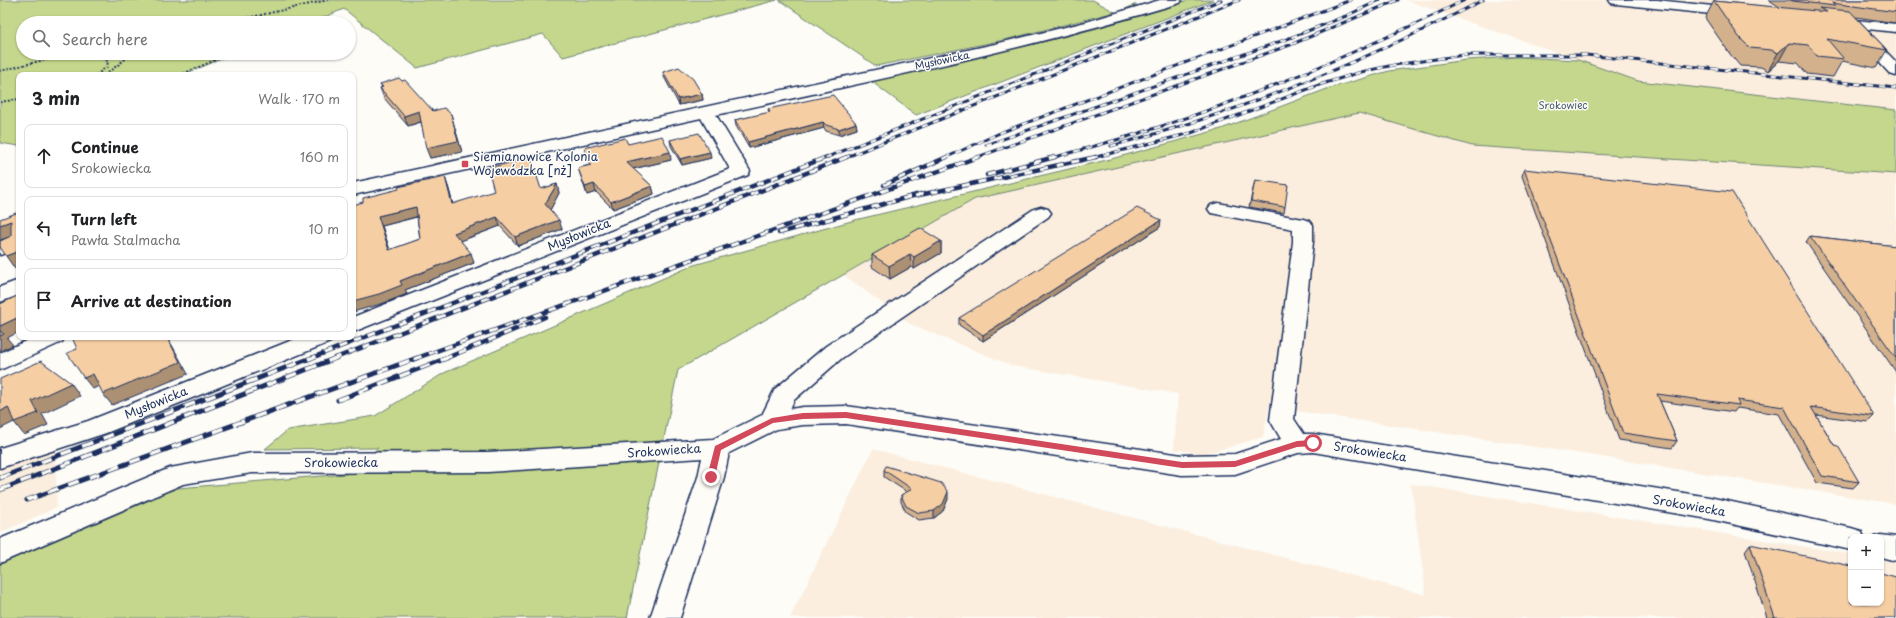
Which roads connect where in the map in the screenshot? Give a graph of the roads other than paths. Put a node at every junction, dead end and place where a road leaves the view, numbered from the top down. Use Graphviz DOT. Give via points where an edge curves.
graph roads {
  1 [pos="1175,0"];
  2 [pos="1616,0"];
  3 [pos="1725,0"];
  4 [pos="1151,4"];
  5 [pos="1734,12"];
  6 [pos="1757,14"];
  7 [pos="1820,21"];
  8 [pos="1851,24"];
  9 [pos="1896,28"];
  10 [pos="1896,71"];
  11 [pos="706,112"];
  12 [pos="356,188"];
  13 [pos="1218,209"];
  14 [pos="1041,213"];
  15 [pos="16,241"];
  16 [pos="0,249"];
  17 [pos="16,288"];
  18 [pos="0,295"];
  19 [pos="356,324"];
  20 [pos="48,340"];
  21 [pos="312,340"];
  22 [pos="0,362"];
  23 [pos="772,421"];
  24 [pos="1297,444"];
  25 [pos="718,448"];
  26 [pos="0,458"];
  27 [pos="1848,538"];
  28 [pos="1884,547"];
  29 [pos="1896,549"];
  30 [pos="0,551"];
  31 [pos="665,618"];
  1 -- 4 [label="street, Mysłowicka"];
  2 -- 5 [label="street"];
  3 -- 5 [label="street"];
  4 -- 11 [label="street, Mysłowicka" via="1091,25 995,49"];
  5 -- 6 [label="street"];
  7 -- 8 [label="street"];
  8 -- 9 [label="street"];
  8 -- 10 [label="street"];
  11 -- 12 [label="street, Mysłowicka"];
  11 -- 19 [label="street, Mysłowicka" via="741,171"];
  13 -- 24 [label="street" via="1303,225 1282,420"];
  14 -- 23 [label="street" via="834,352 784,396"];
  15 -- 16 [label="street"];
  17 -- 18 [label="street"];
  20 -- 22 [label="street"];
  21 -- 26 [label="street, Mysłowicka" via="97,427"];
  23 -- 24 [label="street, Srokowiecka" via="803,416 846,415 1182,465 1235,464"];
  23 -- 25 [label="street, Srokowiecka"];
  24 -- 27 [label="street, Srokowiecka" via="1313,443 1709,508"];
  25 -- 30 [label="street, Srokowiecka" via="488,462 252,463 179,475"];
  25 -- 31 [label="street"];
  28 -- 29 [label="street"];
}
